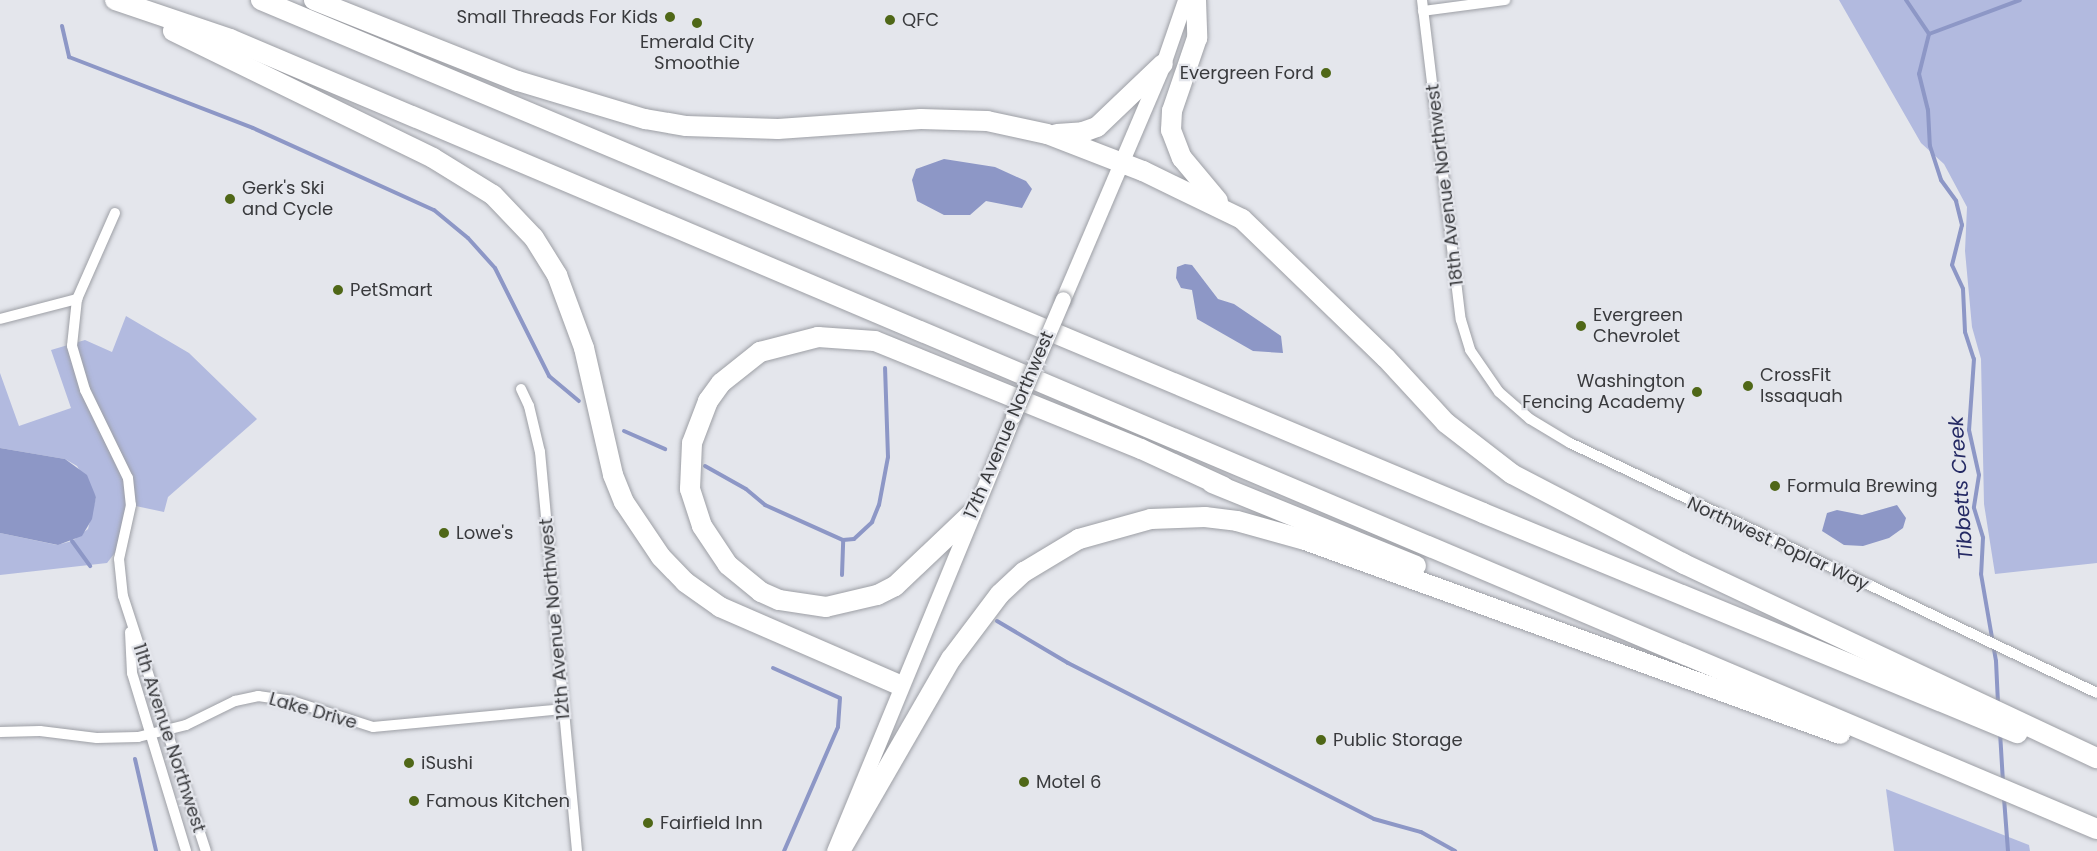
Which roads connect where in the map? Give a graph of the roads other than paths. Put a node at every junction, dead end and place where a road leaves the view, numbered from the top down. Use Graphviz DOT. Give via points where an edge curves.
graph roads {
  1 [pos="102,0"];
  2 [pos="115,0"];
  3 [pos="261,0"];
  4 [pos="314,0"];
  5 [pos="1185,0"];
  6 [pos="1196,0"];
  7 [pos="1505,0"];
  8 [pos="1423,5"];
  9 [pos="1163,64"];
  10 [pos="1047,134"];
  11 [pos="1121,163"];
  12 [pos="1224,208"];
  13 [pos="115,213"];
  14 [pos="77,299"];
  15 [pos="0,319"];
  16 [pos="1479,367"];
  17 [pos="521,389"];
  18 [pos="971,514"];
  19 [pos="130,625"];
  20 [pos="1644,661"];
  21 [pos="899,685"];
  22 [pos="2097,693"];
  23 [pos="562,709"];
  24 [pos="1991,714"];
  25 [pos="2014,724"];
  26 [pos="170,730"];
  27 [pos="0,732"];
  28 [pos="151,735"];
  29 [pos="2097,758"];
  30 [pos="2097,765"];
  31 [pos="1996,787"];
  32 [pos="2097,829"];
  33 [pos="186,851"];
  34 [pos="206,851"];
  35 [pos="577,851"];
  36 [pos="834,851"];
  37 [pos="840,851"];
  1 -- 21 [label="highway" via="328,105 465,176 492,195 534,238 557,275 584,348 614,475 624,502 660,557 720,607"];
  2 -- 31 [label="highway" via="230,39"];
  3 -- 24 [label="highway" via="1483,513"];
  4 -- 10 [label="highway" via="518,81 645,119 686,126 778,129 959,118 1016,125"];
  5 -- 9 [label="main road, 17th Avenue Northwest"];
  6 -- 12 [label="highway" via="1197,38 1172,111 1171,130 1182,158"];
  7 -- 8 [label="street"];
  8 -- 16 [label="street, 18th Avenue Northwest" via="1461,320"];
  9 -- 10 [label="highway" via="1098,126 1083,132"];
  9 -- 11 [label="main road, 17th Avenue Northwest"];
  10 -- 11 [label="highway"];
  11 -- 12 [label="highway"];
  11 -- 18 [label="main road, 17th Avenue Northwest, bridge"];
  12 -- 24 [label="highway" via="1268,242 1446,423 1512,474 1684,564"];
  13 -- 14 [label="street, 11th Avenue Northwest"];
  14 -- 15 [label="street"];
  14 -- 19 [label="street, 11th Avenue Northwest" via="72,335 76,366 120,455 130,489 131,505 119,559"];
  16 -- 22 [label="street, Northwest Poplar Way" via="1511,405 1570,443"];
  17 -- 23 [label="street, 12th Avenue Northwest" via="540,452"];
  18 -- 20 [label="highway" via="896,586 851,604 826,607 779,600 743,579 715,549 694,508 690,489 692,443 708,401 721,383 760,351 807,339 875,341"];
  18 -- 21 [label="main road, 17th Avenue Northwest"];
  19 -- 26 [label="street, 11th Avenue Northwest"];
  19 -- 28 [label="street, 11th Avenue Northwest" via="132,673"];
  20 -- 31 [label="highway" via="1821,728"];
  20 -- 37 [label="highway" via="1265,528 1205,516 1140,520 1109,528 1060,549 1000,594 951,659"];
  21 -- 36 [label="main road, 17th Avenue Northwest"];
  23 -- 26 [label="street, Lake Drive" via="374,727 292,701 258,696"];
  23 -- 35 [label="street, 12th Avenue Northwest"];
  24 -- 25 [label="highway"];
  25 -- 29 [label="highway"];
  25 -- 30 [label="highway"];
  26 -- 28 [label="street, Lake Drive"];
  26 -- 34 [label="street, 11th Avenue Northwest"];
  27 -- 28 [label="street, Lake Drive" via="40,731 97,738"];
  28 -- 33 [label="street, 11th Avenue Northwest"];
  31 -- 32 [label="highway"];
}
